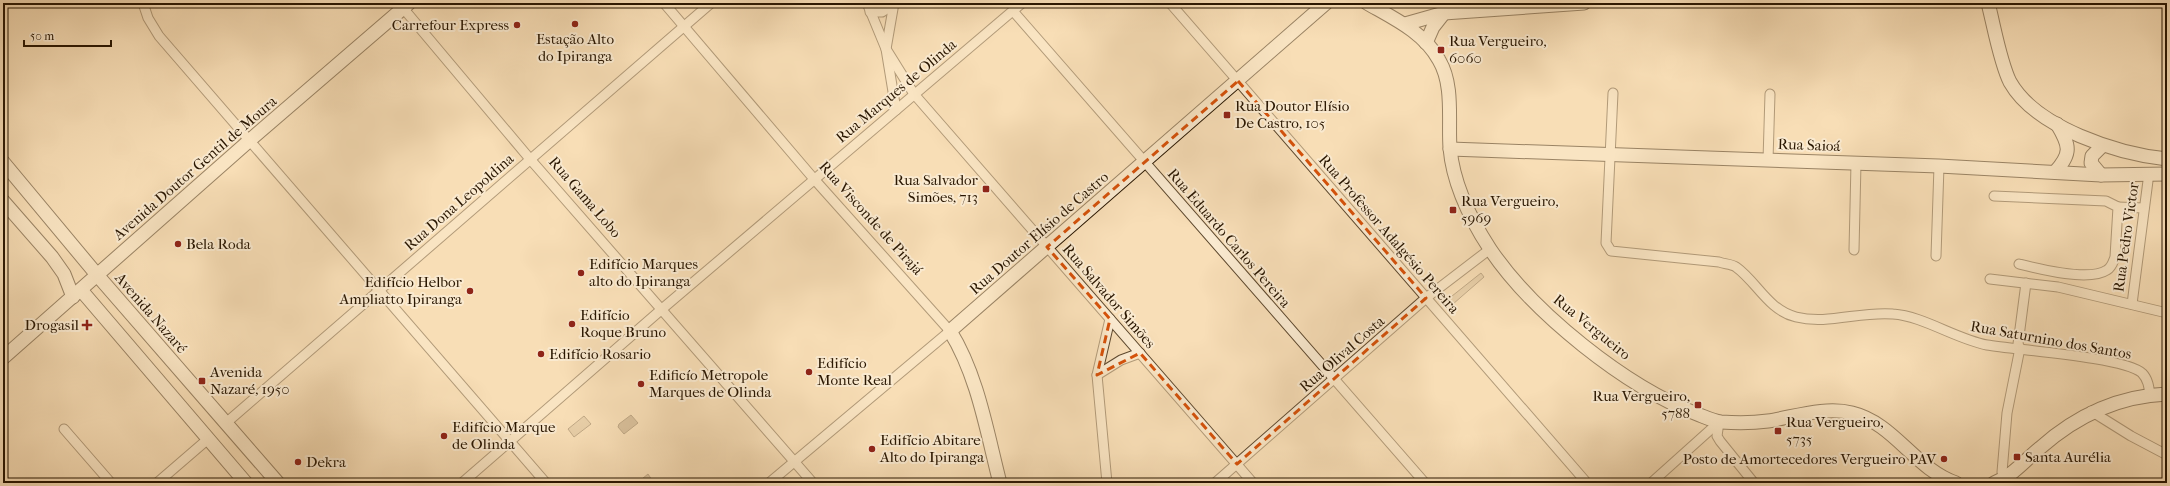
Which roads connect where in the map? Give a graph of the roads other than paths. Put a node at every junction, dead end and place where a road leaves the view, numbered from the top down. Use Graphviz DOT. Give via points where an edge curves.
graph roads {
  1 [pos="143,3"];
  2 [pos="664,3"];
  3 [pos="711,3"];
  4 [pos="1022,3"];
  5 [pos="1170,3"];
  6 [pos="1326,3"];
  7 [pos="1367,3"];
  8 [pos="1584,3"];
  9 [pos="1988,3"];
  10 [pos="894,4"];
  11 [pos="404,5"];
  12 [pos="868,7"];
  13 [pos="1013,10"];
  14 [pos="1444,13"];
  15 [pos="1405,24"];
  16 [pos="684,26"];
  17 [pos="1426,43"];
  18 [pos="886,49"];
  19 [pos="1238,81"];
  20 [pos="1613,93"];
  21 [pos="914,94"];
  22 [pos="1770,94"];
  23 [pos="896,110"];
  24 [pos="2056,124"];
  25 [pos="250,140"];
  26 [pos="2102,146"];
  27 [pos="1450,149"];
  28 [pos="1611,154"];
  29 [pos="530,159"];
  30 [pos="2167,159"];
  31 [pos="1768,160"];
  32 [pos="1145,161"];
  33 [pos="3,162"];
  34 [pos="1856,163"];
  35 [pos="1939,166"];
  36 [pos="2055,172"];
  37 [pos="2149,174"];
  38 [pos="2167,174"];
  39 [pos="2102,175"];
  40 [pos="814,179"];
  41 [pos="1994,196"];
  42 [pos="3,200"];
  43 [pos="2118,207"];
  44 [pos="2144,208"];
  45 [pos="1047,247"];
  46 [pos="1490,249"];
  47 [pos="1854,250"];
  48 [pos="1936,256"];
  49 [pos="114,261"];
  50 [pos="2019,264"];
  51 [pos="98,276"];
  52 [pos="1990,279"];
  53 [pos="2026,283"];
  54 [pos="110,289"];
  55 [pos="379,289"];
  56 [pos="77,294"];
  57 [pos="1426,298"];
  58 [pos="2132,304"];
  59 [pos="662,309"];
  60 [pos="2167,313"];
  61 [pos="1110,319"];
  62 [pos="950,331"];
  63 [pos="2020,348"];
  64 [pos="1140,353"];
  65 [pos="3,358"];
  66 [pos="1097,375"];
  67 [pos="1334,379"];
  68 [pos="2167,394"];
  69 [pos="2150,395"];
  70 [pos="2091,411"];
  71 [pos="1719,422"];
  72 [pos="226,423"];
  73 [pos="64,429"];
  74 [pos="208,439"];
  75 [pos="511,442"];
  76 [pos="2167,455"];
  77 [pos="794,461"];
  78 [pos="1237,464"];
  79 [pos="1937,479"];
  80 [pos="1999,481"];
  81 [pos="111,483"];
  82 [pos="157,483"];
  83 [pos="246,483"];
  84 [pos="278,483"];
  85 [pos="462,483"];
  86 [pos="546,483"];
  87 [pos="769,483"];
  88 [pos="813,483"];
  89 [pos="1000,483"];
  90 [pos="1107,483"];
  91 [pos="1215,483"];
  92 [pos="1253,483"];
  93 [pos="1425,483"];
  94 [pos="1587,483"];
  95 [pos="1651,483"];
  96 [pos="1754,483"];
  97 [pos="1956,483"];
  1 -- 25 [label="street" via="148,18 159,36"];
  2 -- 16 [label="street, Rua Visconde de Pirajá"];
  3 -- 16 [label="street, Rua Dona Leopoldina"];
  4 -- 13 [label="street, Rua Marques de Olinda"];
  5 -- 19 [label="street, Rua Professor Adalgésio Pereira"];
  6 -- 19 [label="street, Rua Doutor Elísio de Castro"];
  7 -- 15 [label="street, Rua Vergueiro"];
  8 -- 14 [label="street"];
  9 -- 24 [label="street" via="2011,83 2025,101"];
  10 -- 12 [label="street" via="882,12"];
  10 -- 18 [label="street"];
  11 -- 25 [label="street, Avenida Doutor Gentil de Moura"];
  11 -- 29 [label="street, Rua Gama Lobo"];
  12 -- 18 [label="street, Rua Salvador Simões"];
  13 -- 21 [label="street, Rua Marques de Olinda"];
  13 -- 32 [label="street, Rua Eduardo Carlos Pereira"];
  14 -- 15 [label="street"];
  14 -- 17 [label="street" via="1433,27"];
  15 -- 17 [label="street, Rua Vergueiro"];
  16 -- 29 [label="street, Rua Dona Leopoldina"];
  16 -- 40 [label="street, Rua Visconde de Pirajá"];
  17 -- 27 [label="street, Rua Vergueiro" via="1439,59 1447,83"];
  18 -- 21 [label="street, Rua Salvador Simões"];
  18 -- 23 [label="street, Rua Salvador Simões"];
  19 -- 32 [label="street, Rua Doutor Elísio de Castro"];
  19 -- 57 [label="street, Rua Professor Adalgésio Pereira"];
  20 -- 28 [label="street, Rua Saturnino dos Santos"];
  21 -- 23 [label="street, Rua Marques de Olinda"];
  21 -- 45 [label="street, Rua Salvador Simões"];
  22 -- 31 [label="street"];
  23 -- 40 [label="street, Rua Marques de Olinda"];
  24 -- 26 [label="street"];
  24 -- 36 [label="street" via="2067,145 2068,155"];
  25 -- 49 [label="street, Avenida Doutor Gentil de Moura"];
  25 -- 55 [label="street"];
  26 -- 30 [label="street"];
  26 -- 39 [label="street" via="2091,160 2093,167"];
  27 -- 28 [label="street, Rua Saioá"];
  27 -- 46 [label="street, Rua Vergueiro" via="1452,164 1466,206"];
  28 -- 31 [label="street, Rua Saioá"];
  28 -- 63 [label="street, Rua Saturnino dos Santos" via="1606,243 1612,251 1719,262 1735,266 1764,298 1780,310 1796,317 1824,319 1865,314 1894,314 1961,338 1987,345"];
  29 -- 55 [label="street, Rua Dona Leopoldina"];
  29 -- 59 [label="street, Rua Gama Lobo"];
  31 -- 34 [label="street, Rua Saioá"];
  32 -- 45 [label="street, Rua Doutor Elísio de Castro"];
  32 -- 67 [label="street, Rua Eduardo Carlos Pereira"];
  33 -- 51 [label="street, Avenida Nazaré"];
  34 -- 35 [label="street, Rua Saioá"];
  34 -- 47 [label="street"];
  35 -- 36 [label="street, Rua Saioá"];
  35 -- 48 [label="street"];
  36 -- 39 [label="street, Rua Saioá"];
  37 -- 38 [label="street, Rua Saioá"];
  37 -- 39 [label="street, Rua Saioá"];
  37 -- 44 [label="street, Rua Pedro Victor"];
  40 -- 59 [label="street, Rua Marques de Olinda"];
  40 -- 62 [label="street, Rua Visconde de Pirajá"];
  41 -- 43 [label="street" via="2106,201"];
  42 -- 56 [label="street" via="52,257"];
  43 -- 44 [label="street"];
  43 -- 50 [label="street" via="2115,256 2113,264 2108,269 2100,273 2061,274"];
  44 -- 58 [label="street, Rua Pedro Victor"];
  45 -- 61 [label="street, Rua Salvador Simões"];
  45 -- 62 [label="street, Rua Doutor Elísio de Castro"];
  46 -- 57 [label="street, Rua Olival Costa"];
  46 -- 71 [label="street, Rua Vergueiro" via="1520,286 1591,350 1637,383 1683,408"];
  49 -- 51 [label="street, Avenida Doutor Gentil de Moura"];
  49 -- 54 [label="street" via="110,274"];
  51 -- 54 [label="street, Avenida Nazaré"];
  51 -- 56 [label="street, Avenida Doutor Gentil de Moura"];
  52 -- 53 [label="street"];
  53 -- 58 [label="street" via="2058,287"];
  53 -- 63 [label="street" via="2018,344"];
  54 -- 72 [label="street, Avenida Nazaré"];
  55 -- 72 [label="street, Rua Dona Leopoldina"];
  55 -- 75 [label="street"];
  56 -- 65 [label="street, Avenida Doutor Gentil de Moura"];
  56 -- 74 [label="street"];
  57 -- 67 [label="street, Rua Olival Costa"];
  57 -- 94 [label="street, Rua Professor Adalgésio Pereira"];
  58 -- 60 [label="street"];
  59 -- 75 [label="street, Rua Marques de Olinda"];
  59 -- 77 [label="street, Rua Gama Lobo"];
  61 -- 64 [label="street, Rua Salvador Simões"];
  61 -- 66 [label="street"];
  62 -- 77 [label="street, Rua Doutor Elísio de Castro"];
  62 -- 89 [label="street, Rua Visconde de Pirajá" via="970,373"];
  63 -- 69 [label="street, Rua Saturnino dos Santos" via="2096,359 2134,368 2146,379"];
  63 -- 80 [label="street" via="2007,413"];
  64 -- 66 [label="street" via="1121,360"];
  64 -- 78 [label="street, Rua Salvador Simões"];
  66 -- 90 [label="street"];
  67 -- 78 [label="street, Rua Olival Costa"];
  67 -- 93 [label="street, Rua Eduardo Carlos Pereira"];
  68 -- 69 [label="street"];
  69 -- 70 [label="street"];
  70 -- 76 [label="street"];
  70 -- 80 [label="street" via="2060,431 2020,468"];
  71 -- 79 [label="street, Rua Vergueiro" via="1757,423 1816,413 1849,412 1877,423"];
  71 -- 95 [label="street"];
  71 -- 96 [label="street" via="1717,436"];
  72 -- 84 [label="street, Avenida Nazaré"];
  73 -- 81 [label="street"];
  74 -- 82 [label="street"];
  74 -- 83 [label="street"];
  75 -- 85 [label="street, Rua Marques de Olinda"];
  75 -- 86 [label="street"];
  77 -- 87 [label="street, Rua Doutor Elísio de Castro"];
  77 -- 88 [label="street, Rua Gama Lobo"];
  78 -- 91 [label="street, Rua Olival Costa"];
  78 -- 92 [label="street, Rua Salvador Simões"];
  79 -- 97 [label="street, Rua Vergueiro"];
}
